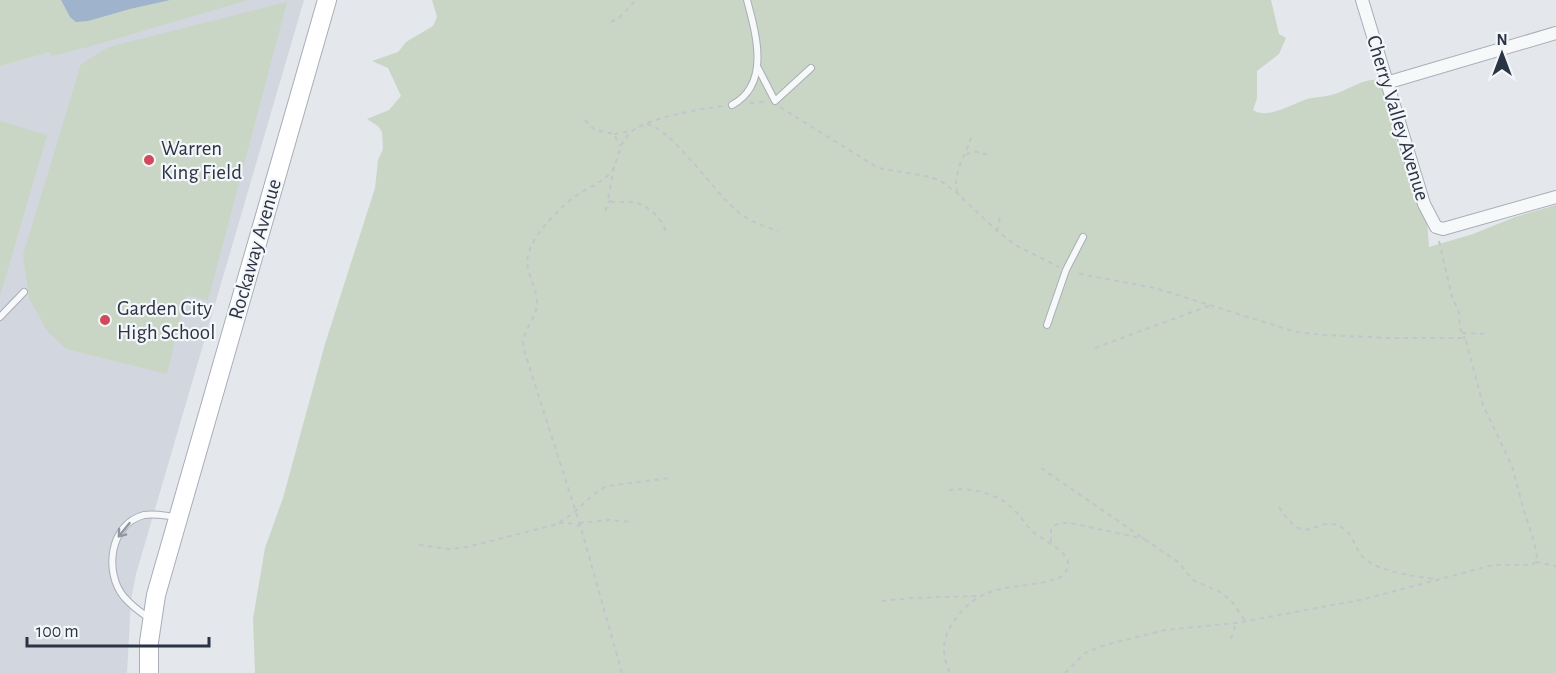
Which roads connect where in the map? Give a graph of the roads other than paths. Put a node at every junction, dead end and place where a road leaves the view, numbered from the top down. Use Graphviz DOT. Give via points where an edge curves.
graph roads {
  1 [pos="327,0"];
  2 [pos="747,0"];
  3 [pos="1362,0"];
  4 [pos="1556,33"];
  5 [pos="758,67"];
  6 [pos="811,68"];
  7 [pos="1386,83"];
  8 [pos="732,105"];
  9 [pos="1556,196"];
  10 [pos="1083,237"];
  11 [pos="24,292"];
  12 [pos="0,317"];
  13 [pos="1047,324"];
  14 [pos="177,518"];
  15 [pos="152,620"];
  16 [pos="149,673"];
  1 -- 14 [label="main road, Rockaway Avenue"];
  2 -- 5 [label="lane"];
  3 -- 7 [label="street, Cherry Valley Avenue"];
  4 -- 7 [label="street"];
  5 -- 6 [label="lane" via="775,101"];
  5 -- 8 [label="lane" via="747,93"];
  7 -- 9 [label="street, Cherry Valley Avenue" via="1433,224 1443,229"];
  10 -- 13 [label="lane" via="1066,270"];
  11 -- 12 [label="lane"];
  14 -- 15 [label="main road, Rockaway Avenue"];
  14 -- 15 [label="lane, one-way" via="143,515 133,520 114,548 112,561 117,585 136,609"];
  15 -- 16 [label="main road, Rockaway Avenue"];
}
